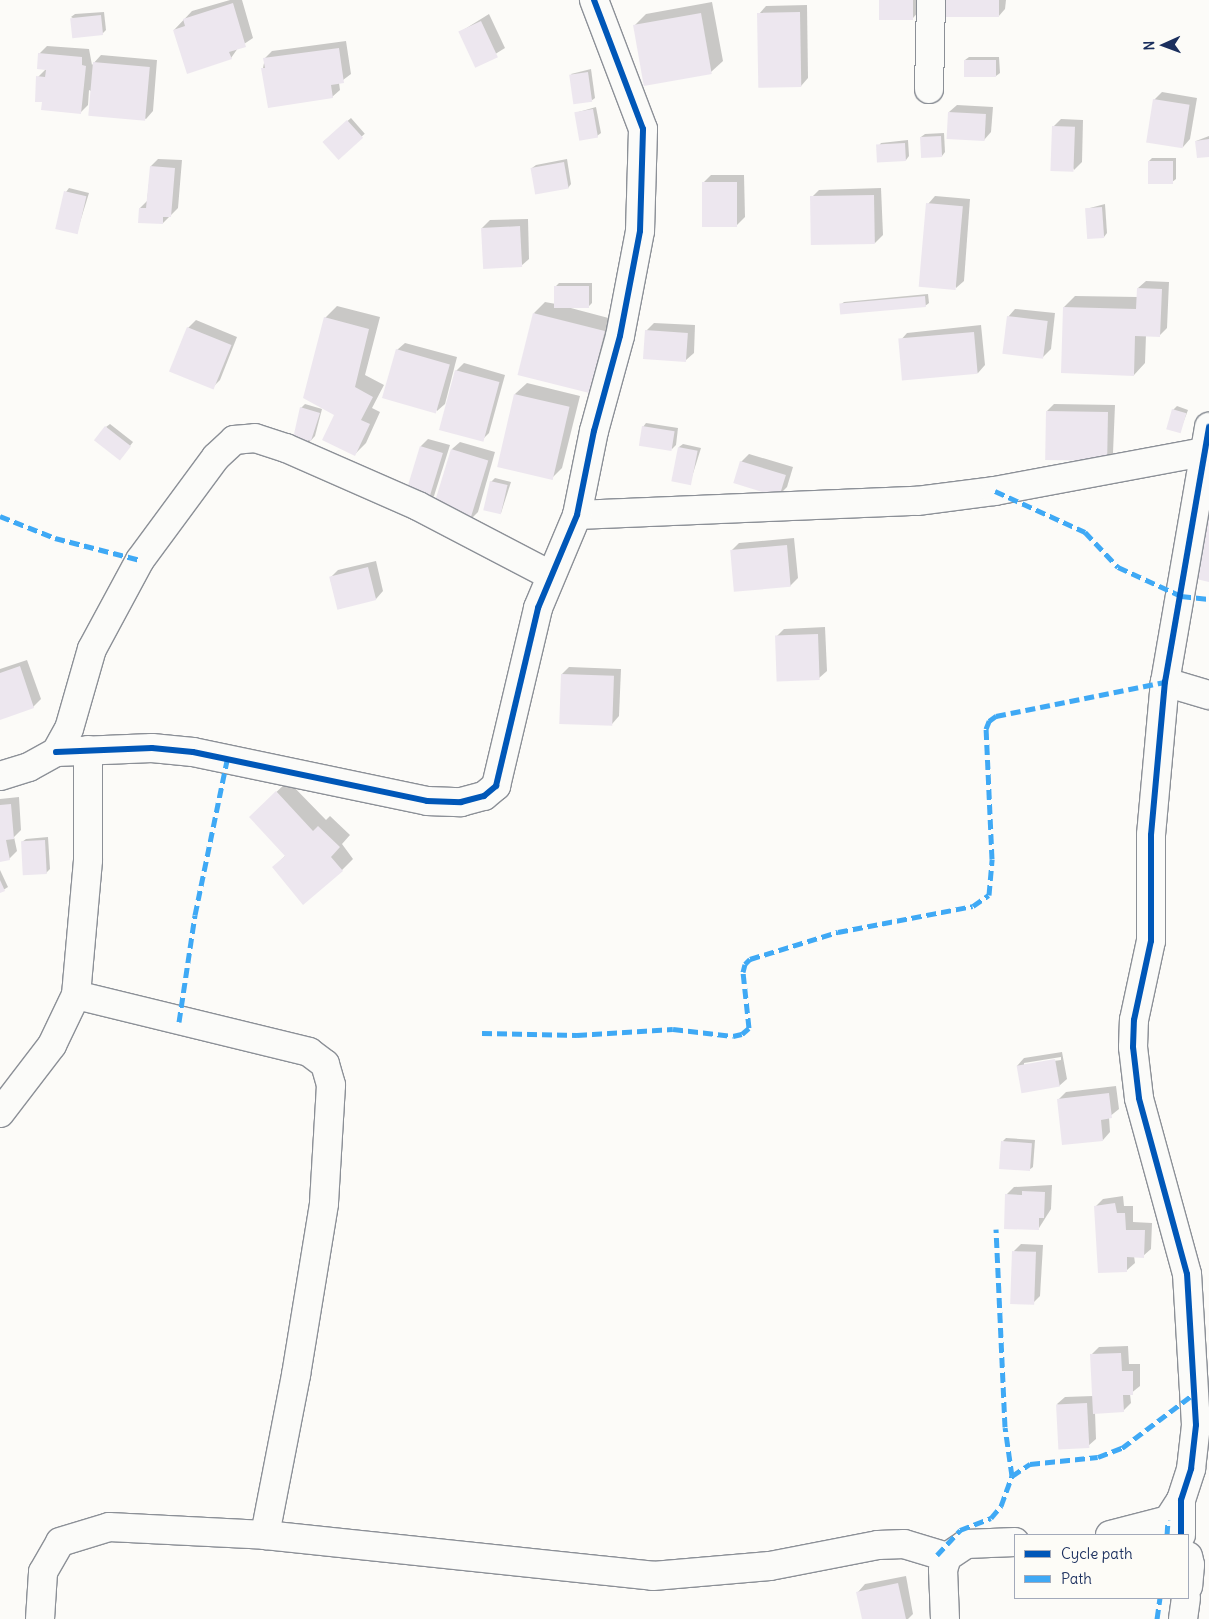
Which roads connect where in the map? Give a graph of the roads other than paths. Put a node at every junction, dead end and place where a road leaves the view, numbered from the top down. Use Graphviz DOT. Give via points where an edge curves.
graph roads {
  1 [pos="594,0"];
  2 [pos="931,0"];
  3 [pos="929,88"];
  4 [pos="1206,439"];
  5 [pos="577,515"];
  6 [pos="550,575"];
  7 [pos="1165,682"];
  8 [pos="1209,695"];
  9 [pos="88,750"];
  10 [pos="56,752"];
  11 [pos="0,776"];
  12 [pos="76,995"];
  13 [pos="0,1113"];
  14 [pos="1181,1500"];
  15 [pos="1114,1534"];
  16 [pos="1181,1534"];
  17 [pos="265,1535"];
  18 [pos="1014,1542"];
  19 [pos="947,1557"];
  20 [pos="1189,1560"];
  21 [pos="1189,1576"];
  22 [pos="1186,1599"];
  23 [pos="40,1619"];
  24 [pos="946,1619"];
  25 [pos="1182,1619"];
  1 -- 5 [label="street" via="643,129 644,179 640,231 620,336 594,431"];
  2 -- 3 [label="street"];
  4 -- 5 [label="street" via="995,491 917,501"];
  4 -- 7 [label="street"];
  5 -- 6 [label="street"];
  6 -- 9 [label="street" via="524,659 502,768 496,786 484,796 461,802 427,801 193,752 152,748"];
  6 -- 10 [label="street" via="418,506 286,448 255,438 234,440 216,456 140,560 92,650 69,730"];
  7 -- 8 [label="street"];
  7 -- 14 [label="street" via="1151,835 1151,941 1134,1020 1133,1047 1139,1098 1187,1274 1196,1425 1191,1469"];
  9 -- 10 [label="street"];
  9 -- 12 [label="street" via="88,860"];
  10 -- 11 [label="street" via="29,767"];
  12 -- 13 [label="street" via="52,1045"];
  12 -- 17 [label="street" via="309,1052 326,1064 332,1084 324,1204"];
  14 -- 15 [label="street" via="1168,1520"];
  14 -- 16 [label="street"];
  17 -- 19 [label="street" via="653,1576 770,1566 878,1545 904,1544"];
  17 -- 23 [label="street" via="109,1526 60,1542 43,1572"];
  18 -- 19 [label="street" via="966,1544"];
  19 -- 24 [label="street" via="943,1570"];
  20 -- 21 [label="street"];
  22 -- 25 [label="street"];
}
